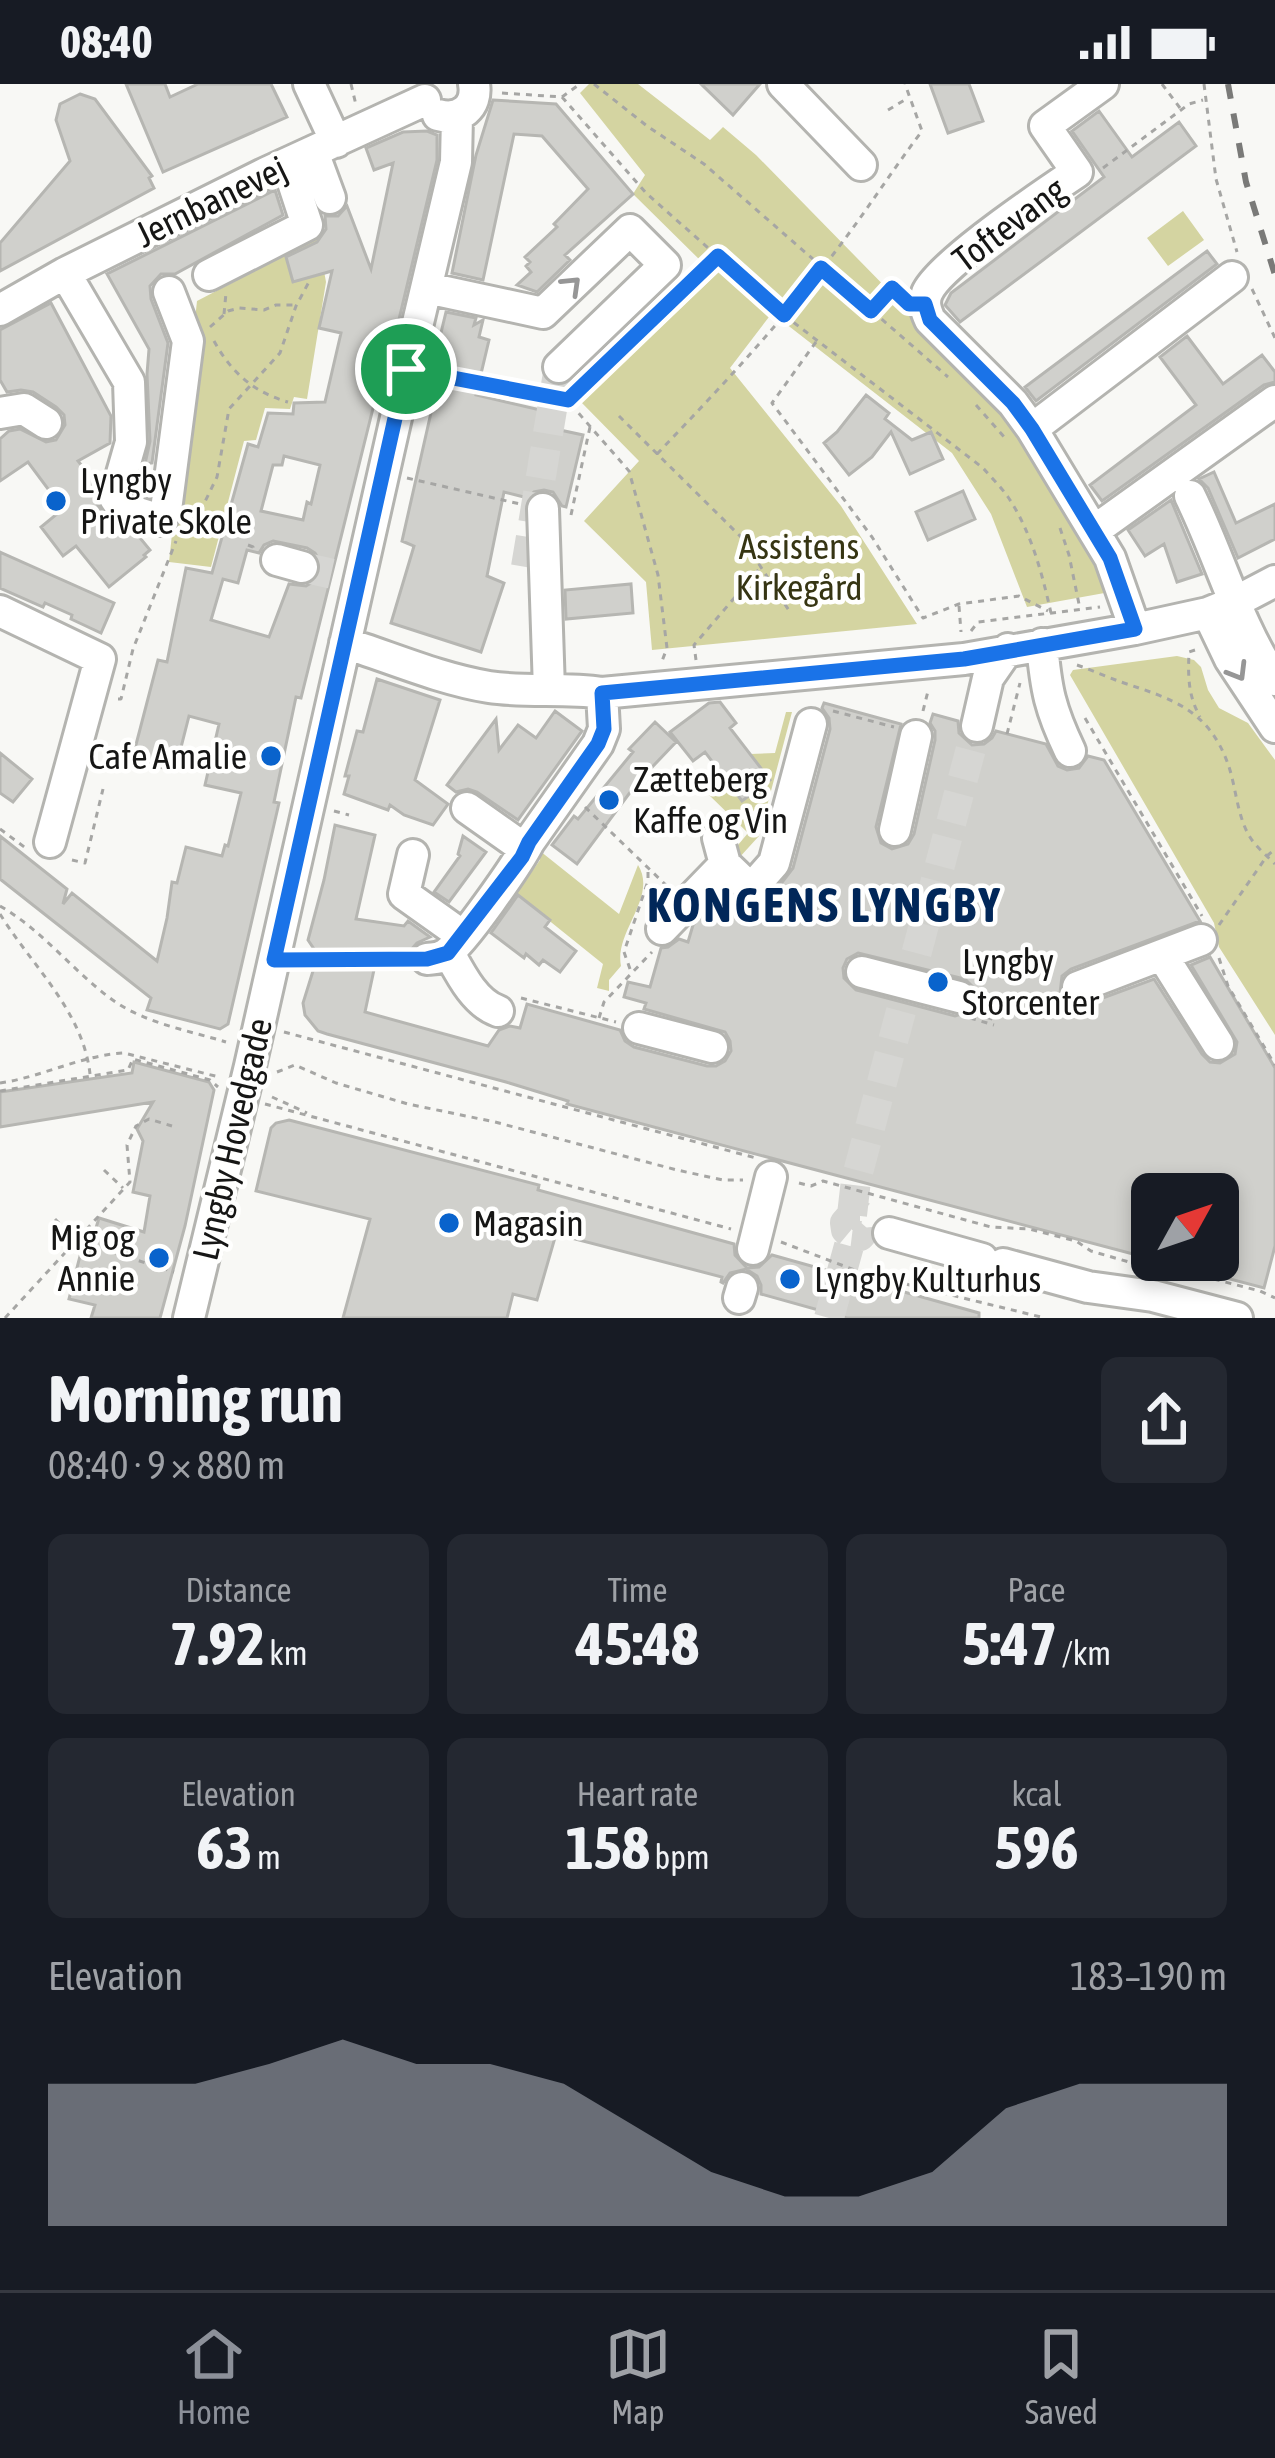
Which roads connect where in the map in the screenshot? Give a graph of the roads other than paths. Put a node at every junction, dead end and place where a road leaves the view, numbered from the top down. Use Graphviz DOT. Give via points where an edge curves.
graph roads {
  1 [pos="309,84"];
  2 [pos="783,84"];
  3 [pos="1103,84"];
  4 [pos="475,87"];
  5 [pos="425,92"];
  6 [pos="457,116"];
  7 [pos="312,152"];
  8 [pos="861,164"];
  9 [pos="330,198"];
  10 [pos="65,273"];
  11 [pos="209,275"];
  12 [pos="1241,276"];
  13 [pos="427,288"];
  14 [pos="170,292"];
  15 [pos="0,310"];
  16 [pos="559,367"];
  17 [pos="1275,401"];
  18 [pos="0,413"];
  19 [pos="46,423"];
  20 [pos="1019,434"];
  21 [pos="1190,496"];
  22 [pos="543,509"];
  23 [pos="1095,530"];
  24 [pos="526,567"];
  25 [pos="1275,580"];
  26 [pos="1221,608"];
  27 [pos="0,611"];
  28 [pos="1135,629"];
  29 [pos="345,643"];
  30 [pos="1008,649"];
  31 [pos="1043,655"];
  32 [pos="806,664"];
  33 [pos="1275,680"];
  34 [pos="565,690"];
  35 [pos="814,716"];
  36 [pos="1275,727"];
  37 [pos="993,730"];
  38 [pos="916,735"];
  39 [pos="1070,751"];
  40 [pos="467,808"];
  41 [pos="895,830"];
  42 [pos="50,842"];
  43 [pos="525,849"];
  44 [pos="413,855"];
  45 [pos="729,855"];
  46 [pos="662,929"];
  47 [pos="1207,938"];
  48 [pos="446,950"];
  49 [pos="1162,955"];
  50 [pos="862,971"];
  51 [pos="1078,987"];
  52 [pos="959,997"];
  53 [pos="507,1004"];
  54 [pos="639,1028"];
  55 [pos="1218,1044"];
  56 [pos="712,1047"];
  57 [pos="763,1167"];
  58 [pos="889,1233"];
  59 [pos="755,1243"];
  60 [pos="1088,1287"];
  61 [pos="189,1318"];
  62 [pos="1176,1318"];
  63 [pos="1237,1318"];
  1 -- 7 [label="street"];
  2 -- 8 [label="street"];
  3 -- 20 [label="street, Toftevang" via="1045,126 1077,172 964,254 925,296 930,320 1013,403"];
  4 -- 6 [label="street" via="471,106"];
  5 -- 6 [label="street" via="434,113"];
  5 -- 7 [label="street, Jernbanevej"];
  6 -- 13 [label="street, Lyngby Hovedgade" via="456,162"];
  7 -- 9 [label="street"];
  7 -- 10 [label="street, Jernbanevej"];
  7 -- 11 [label="street" via="307,225"];
  10 -- 14 [label="street" via="129,382 131,442 115,498 170,529 188,341"];
  10 -- 15 [label="street, Jernbanevej"];
  12 -- 20 [label="street"];
  13 -- 16 [label="street, one-way" via="543,313 630,230 665,265"];
  13 -- 29 [label="street, Lyngby Hovedgade" via="383,473 318,570"];
  17 -- 23 [label="street"];
  18 -- 19 [label="street" via="24,409"];
  20 -- 23 [label="street, Toftevang"];
  21 -- 26 [label="street" via="1207,530"];
  22 -- 34 [label="street"];
  23 -- 28 [label="street, Toftevang"];
  24 -- 34 [label="street"];
  25 -- 26 [label="street"];
  26 -- 28 [label="street"];
  26 -- 33 [label="street"];
  26 -- 36 [label="street, one-way" via="1230,659"];
  27 -- 42 [label="street" via="100,659"];
  28 -- 31 [label="street"];
  29 -- 34 [label="street" via="471,683"];
  29 -- 61 [label="street, Lyngby Hovedgade"];
  30 -- 31 [label="street"];
  30 -- 32 [label="street" via="964,659"];
  30 -- 32 [label="street" via="967,637"];
  30 -- 37 [label="street" via="988,678"];
  31 -- 39 [label="street" via="1052,715"];
  32 -- 34 [label="street"];
  32 -- 34 [label="street" via="659,670"];
  32 -- 45 [label="street" via="765,839"];
  34 -- 43 [label="street" via="604,729"];
  35 -- 45 [label="street" via="774,863 752,890"];
  38 -- 41 [label="street"];
  40 -- 43 [label="street"];
  43 -- 48 [label="street"];
  44 -- 48 [label="street" via="404,893"];
  45 -- 46 [label="street"];
  47 -- 49 [label="street"];
  48 -- 53 [label="street" via="486,1007"];
  49 -- 51 [label="street"];
  49 -- 55 [label="street"];
  50 -- 52 [label="street"];
  54 -- 56 [label="street"];
  57 -- 59 [label="street"];
  58 -- 60 [label="street"];
  60 -- 62 [label="street"];
  60 -- 63 [label="street"];
}
